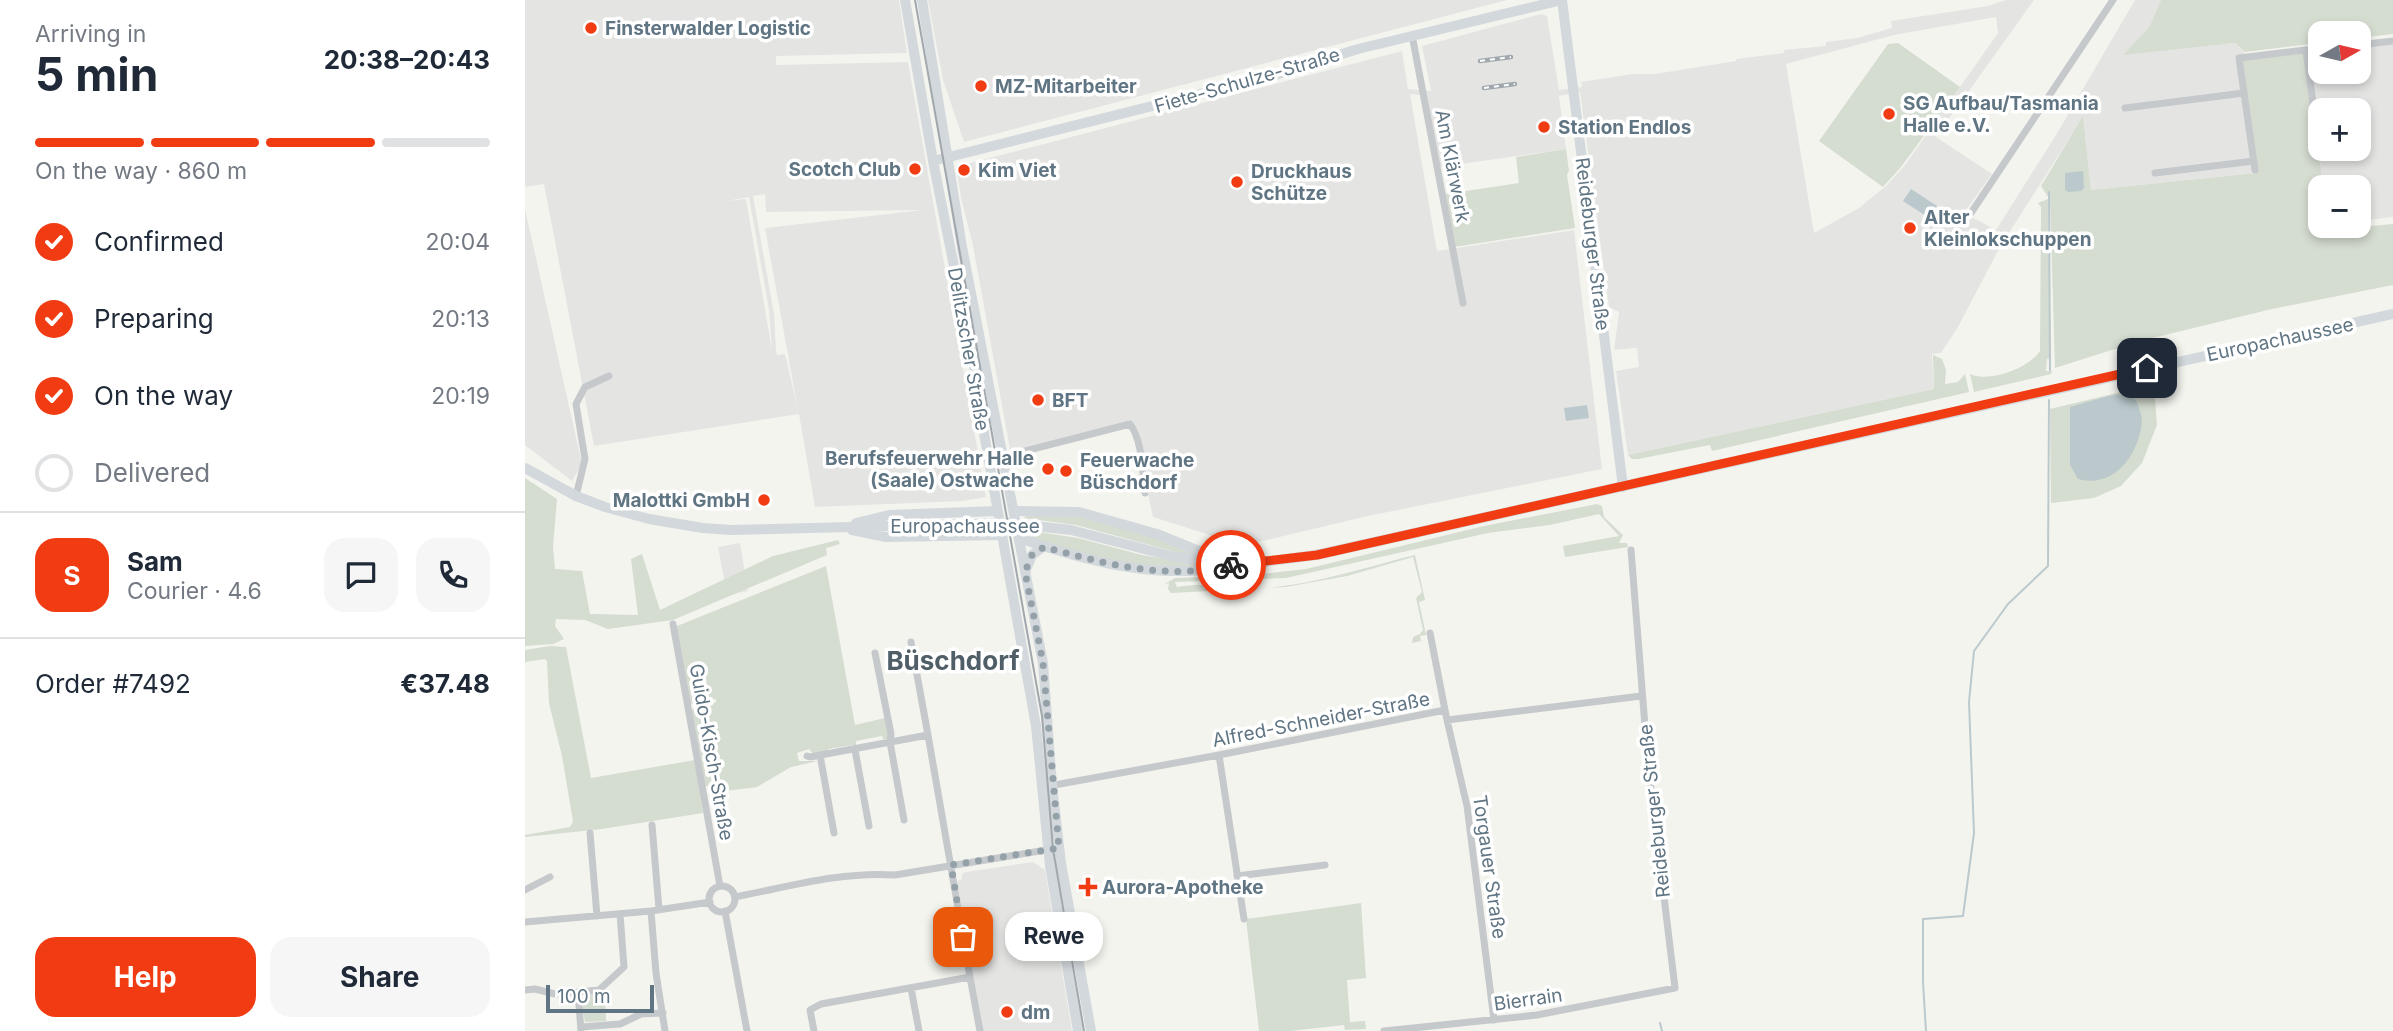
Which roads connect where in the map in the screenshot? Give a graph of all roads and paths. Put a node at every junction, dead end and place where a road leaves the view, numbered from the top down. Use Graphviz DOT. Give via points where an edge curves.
graph roads {
  1 [pos="905,0"];
  2 [pos="922,0"];
  3 [pos="1562,0"];
  4 [pos="2113,0"];
  5 [pos="1412,35"];
  6 [pos="2393,41"];
  7 [pos="2371,43"];
  8 [pos="2306,50"];
  9 [pos="2244,93"];
  10 [pos="2312,98"];
  11 [pos="2125,108"];
  12 [pos="948,158"];
  13 [pos="933,161"];
  14 [pos="2155,173"];
  15 [pos="1971,213"];
  16 [pos="1463,303"];
  17 [pos="2393,314"];
  18 [pos="609,376"];
  19 [pos="1002,457"];
  20 [pos="525,468"];
  21 [pos="1623,487"];
  22 [pos="1145,493"];
  23 [pos="576,496"];
  24 [pos="998,514"];
  25 [pos="1015,514"];
  26 [pos="843,527"];
  27 [pos="1001,533"];
  28 [pos="1018,534"];
  29 [pos="1044,547"];
  30 [pos="1631,550"];
  31 [pos="1239,563"];
  32 [pos="1025,572"];
  33 [pos="673,624"];
  34 [pos="1430,633"];
  35 [pos="911,642"];
  36 [pos="875,653"];
  37 [pos="1641,696"];
  38 [pos="1445,710"];
  39 [pos="1447,720"];
  40 [pos="928,735"];
  41 [pos="890,743"];
  42 [pos="855,750"];
  43 [pos="820,755"];
  44 [pos="1219,755"];
  45 [pos="807,756"];
  46 [pos="1047,786"];
  47 [pos="904,820"];
  48 [pos="652,825"];
  49 [pos="869,826"];
  50 [pos="590,833"];
  51 [pos="834,833"];
  52 [pos="1054,849"];
  53 [pos="951,865"];
  54 [pos="1325,865"];
  55 [pos="1237,876"];
  56 [pos="550,877"];
  57 [pos="720,886"];
  58 [pos="525,890"];
  59 [pos="735,897"];
  60 [pos="710,902"];
  61 [pos="655,910"];
  62 [pos="725,911"];
  63 [pos="620,914"];
  64 [pos="597,916"];
  65 [pos="1244,919"];
  66 [pos="525,922"];
  67 [pos="970,977"];
  68 [pos="911,988"];
  69 [pos="1675,988"];
  70 [pos="525,990"];
  71 [pos="577,992"];
  72 [pos="663,1013"];
  73 [pos="1494,1020"];
  74 [pos="581,1029"];
  75 [pos="665,1031"];
  76 [pos="747,1031"];
  77 [pos="814,1031"];
  78 [pos="919,1031"];
  79 [pos="980,1031"];
  80 [pos="1078,1031"];
  81 [pos="1091,1031"];
  82 [pos="1384,1031"];
  1 -- 13 [label="main road, Delitzscher Straße"];
  2 -- 12 [label="main road, Delitzscher Straße"];
  3 -- 5 [label="main road, Fiete-Schulze-Straße"];
  3 -- 21 [label="main road, Reideburger Straße"];
  4 -- 15 [label="street"];
  5 -- 12 [label="main road, Fiete-Schulze-Straße" via="1272,76"];
  5 -- 16 [label="street, Am Klärwerk"];
  6 -- 7 [label="street"];
  8 -- 9 [label="street" via="2239,58"];
  8 -- 10 [label="street"];
  9 -- 11 [label="street"];
  9 -- 14 [label="street" via="2254,165"];
  12 -- 13 [label="main road, Fiete-Schulze-Straße"];
  12 -- 19 [label="main road, Delitzscher Straße"];
  13 -- 24 [label="main road, Delitzscher Straße"];
  17 -- 21 [label="main road, Europachaussee"];
  18 -- 23 [label="street" via="585,387 576,404 585,459"];
  19 -- 22 [label="street" via="1130,424"];
  19 -- 25 [label="main road, Delitzscher Straße"];
  20 -- 23 [label="main road, Europachaussee"];
  21 -- 31 [label="main road, Europachaussee" via="1317,555"];
  23 -- 26 [label="main road, Europachaussee" via="620,512 683,526 731,530"];
  24 -- 25 [label="main road"];
  24 -- 26 [label="main road" via="889,514"];
  24 -- 27 [label="main road, Delitzscher Straße"];
  25 -- 28 [label="main road, Delitzscher Straße"];
  25 -- 31 [label="main road" via="1056,510 1086,514"];
  26 -- 27 [label="main road" via="886,537"];
  26 -- 31 [label="main road, Europachaussee" via="1025,524 1071,530 1171,556"];
  27 -- 28 [label="main road"];
  27 -- 46 [label="main road, Delitzscher Straße"];
  28 -- 29 [label="main road"];
  28 -- 32 [label="main road, Delitzscher Straße"];
  29 -- 31 [label="main road" via="1155,570 1201,570"];
  29 -- 32 [label="main road" via="1032,555"];
  30 -- 37 [label="street, Reideburger Straße"];
  32 -- 46 [label="main road, Delitzscher Straße" via="1043,663"];
  33 -- 57 [label="street, Guido-Kisch-Straße"];
  34 -- 38 [label="street"];
  35 -- 40 [label="street"];
  36 -- 41 [label="street"];
  37 -- 39 [label="street, Alfred-Schneider-Straße"];
  37 -- 69 [label="street, Reideburger Straße"];
  38 -- 39 [label="street, Alfred-Schneider-Straße"];
  38 -- 44 [label="street, Alfred-Schneider-Straße"];
  39 -- 73 [label="street, Torgauer Straße" via="1467,806"];
  40 -- 41 [label="street"];
  40 -- 53 [label="street"];
  41 -- 42 [label="street"];
  41 -- 47 [label="street"];
  42 -- 43 [label="street"];
  42 -- 49 [label="street"];
  43 -- 45 [label="street"];
  43 -- 51 [label="street"];
  44 -- 46 [label="street, Alfred-Schneider-Straße"];
  44 -- 55 [label="street"];
  46 -- 52 [label="main road, Delitzscher Straße"];
  48 -- 61 [label="street"];
  50 -- 64 [label="street"];
  52 -- 53 [label="street"];
  52 -- 80 [label="main road, Delitzscher Straße"];
  52 -- 81 [label="main road, Delitzscher Straße"];
  53 -- 59 [label="street"];
  53 -- 67 [label="street"];
  54 -- 55 [label="street"];
  55 -- 65 [label="street"];
  56 -- 58 [label="street"];
  57 -- 59 [label="street"];
  57 -- 60 [label="street" via="710,894"];
  59 -- 62 [label="street"];
  60 -- 61 [label="street"];
  60 -- 62 [label="street" via="714,909"];
  61 -- 63 [label="street"];
  61 -- 72 [label="street" via="656,973"];
  62 -- 76 [label="street"];
  63 -- 64 [label="street"];
  63 -- 71 [label="street" via="624,967 599,990"];
  64 -- 66 [label="street"];
  67 -- 68 [label="street"];
  67 -- 79 [label="street"];
  68 -- 77 [label="street" via="821,1004 810,1010"];
  68 -- 78 [label="street"];
  69 -- 73 [label="street, Bierrain"];
  70 -- 71 [label="street"];
  71 -- 74 [label="street"];
  72 -- 74 [label="street"];
  72 -- 75 [label="street"];
  73 -- 82 [label="street, Bierrain"];
}
